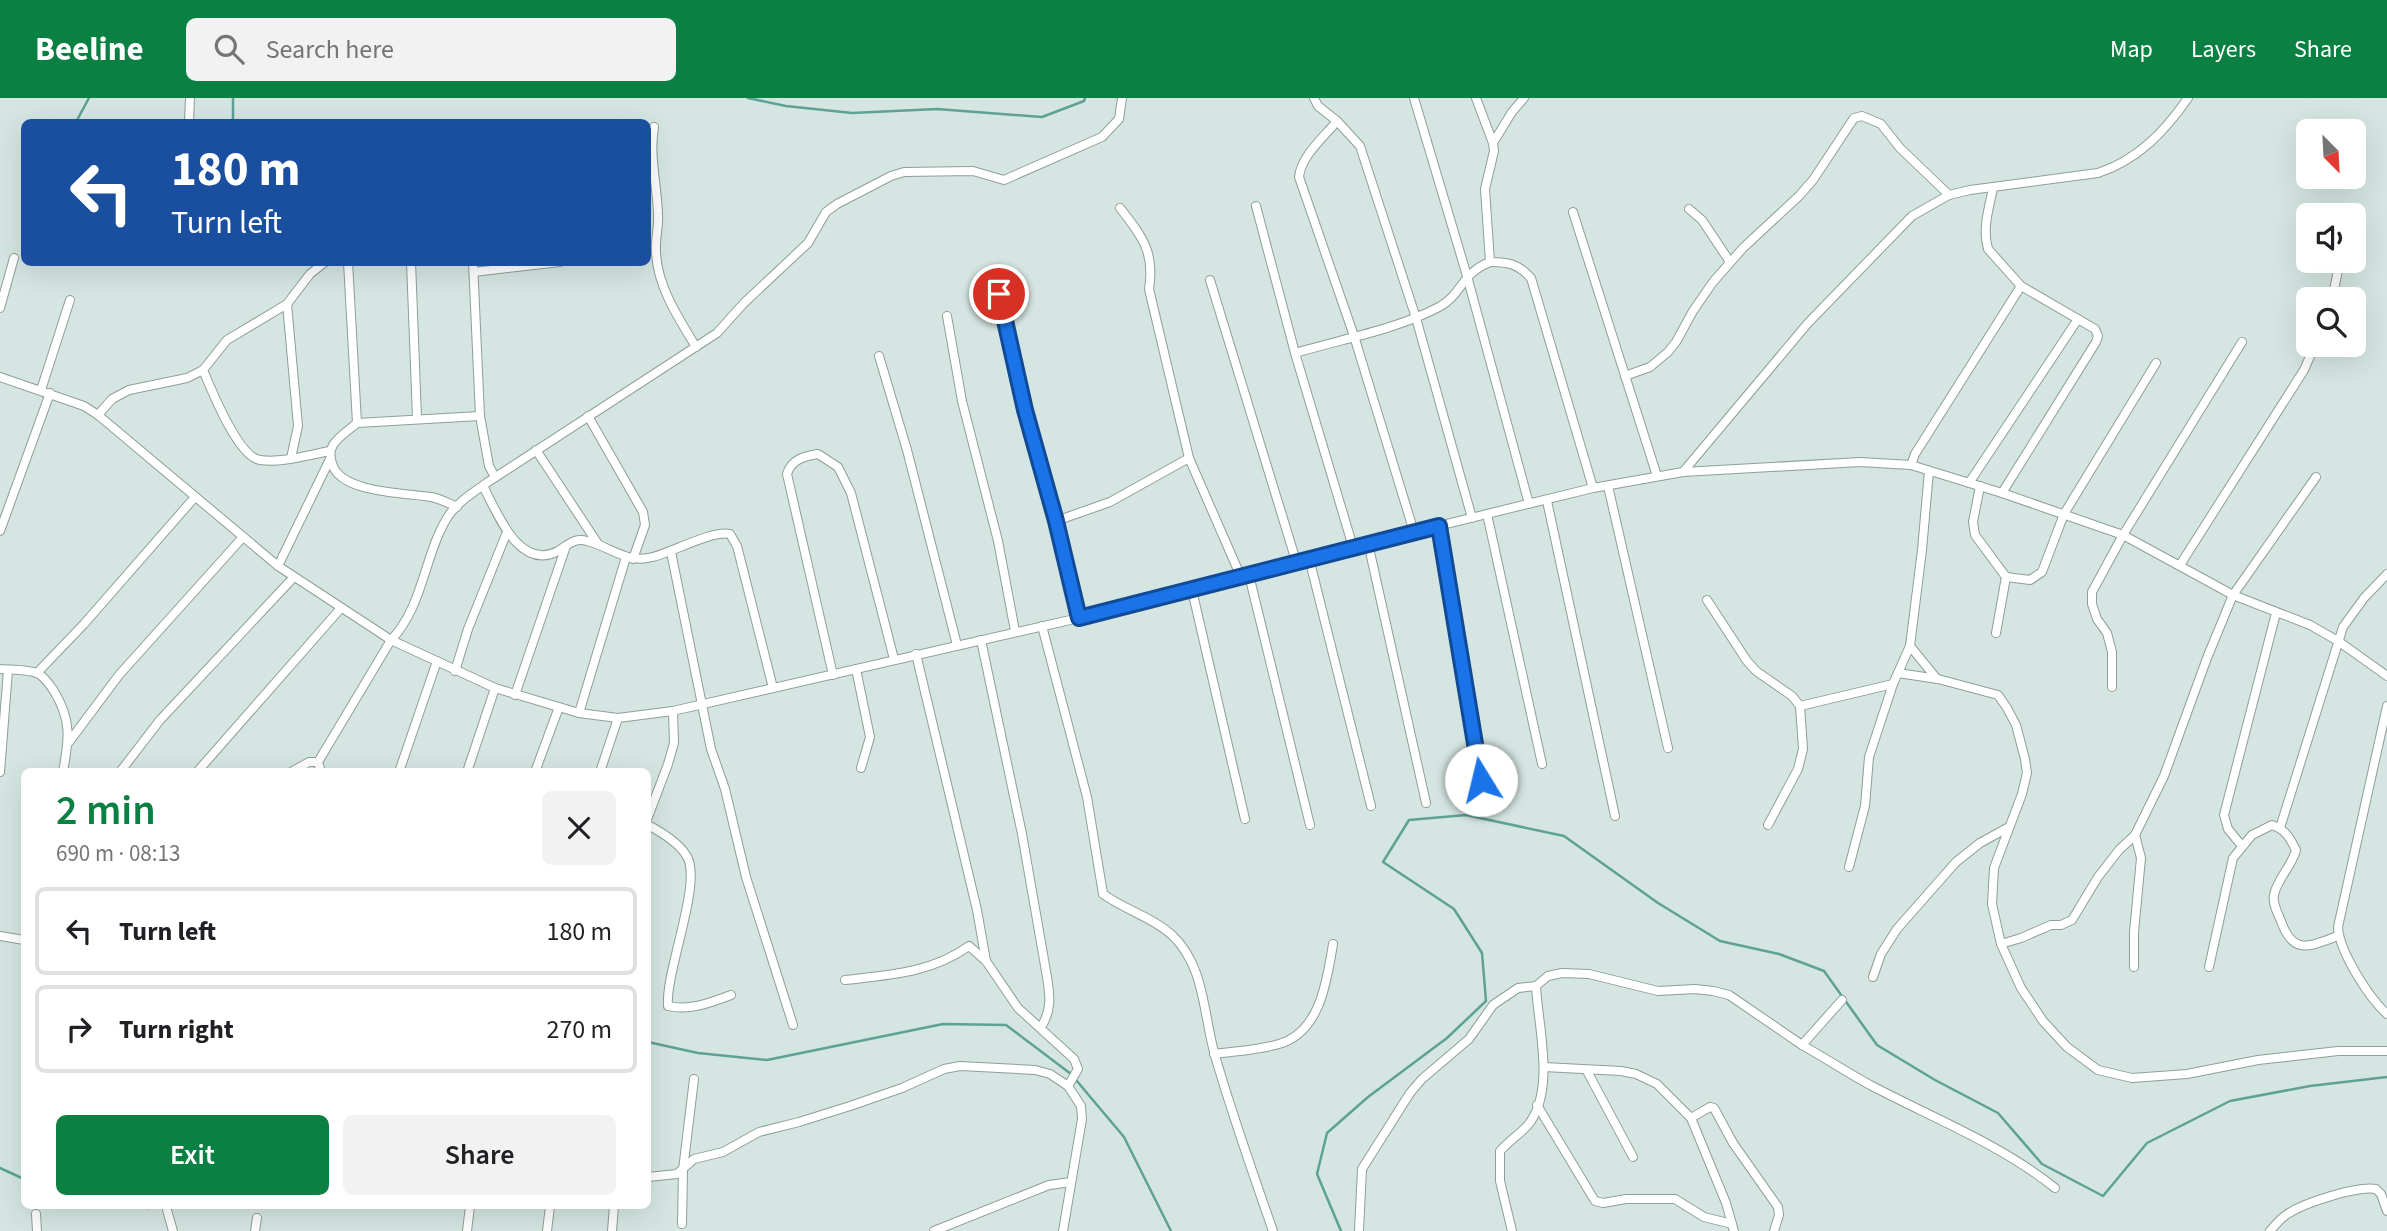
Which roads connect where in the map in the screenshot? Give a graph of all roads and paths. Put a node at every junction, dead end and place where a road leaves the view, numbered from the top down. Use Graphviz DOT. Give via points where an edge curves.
graph roads {
  1 [pos="190,98"];
  2 [pos="1122,98"];
  3 [pos="1314,98"];
  4 [pos="1414,98"];
  5 [pos="1476,98"];
  6 [pos="1524,98"];
  7 [pos="2188,98"];
  8 [pos="189,119"];
  9 [pos="1337,121"];
  10 [pos="654,127"];
  11 [pos="1493,143"];
  12 [pos="1993,188"];
  13 [pos="1949,195"];
  14 [pos="1256,206"];
  15 [pos="1120,208"];
  16 [pos="1689,209"];
  17 [pos="1573,212"];
  18 [pos="652,252"];
  19 [pos="14,258"];
  20 [pos="1490,262"];
  21 [pos="1730,262"];
  22 [pos="320,266"];
  23 [pos="348,266"];
  24 [pos="411,266"];
  25 [pos="473,266"];
  26 [pos="520,266"];
  27 [pos="474,272"];
  28 [pos="1467,276"];
  29 [pos="1210,280"];
  30 [pos="2021,286"];
  31 [pos="999,294"];
  32 [pos="70,300"];
  33 [pos="287,304"];
  34 [pos="0,308"];
  35 [pos="947,316"];
  36 [pos="1416,318"];
  37 [pos="2078,319"];
  38 [pos="1354,336"];
  39 [pos="2242,342"];
  40 [pos="696,347"];
  41 [pos="1295,353"];
  42 [pos="878,356"];
  43 [pos="2310,357"];
  44 [pos="2156,363"];
  45 [pos="203,370"];
  46 [pos="1625,376"];
  47 [pos="0,377"];
  48 [pos="41,390"];
  49 [pos="50,393"];
  50 [pos="98,415"];
  51 [pos="480,416"];
  52 [pos="588,416"];
  53 [pos="418,418"];
  54 [pos="357,423"];
  55 [pos="536,450"];
  56 [pos="330,455"];
  57 [pos="292,458"];
  58 [pos="1189,458"];
  59 [pos="1911,464"];
  60 [pos="1928,471"];
  61 [pos="1683,472"];
  62 [pos="1657,476"];
  63 [pos="495,477"];
  64 [pos="2316,477"];
  65 [pos="1969,483"];
  66 [pos="483,486"];
  67 [pos="1608,486"];
  68 [pos="1980,486"];
  69 [pos="1593,488"];
  70 [pos="2003,493"];
  71 [pos="195,497"];
  72 [pos="1547,501"];
  73 [pos="1529,504"];
  74 [pos="457,507"];
  75 [pos="1487,514"];
  76 [pos="2064,514"];
  77 [pos="1472,518"];
  78 [pos="1056,521"];
  79 [pos="1439,526"];
  80 [pos="0,531"];
  81 [pos="1414,531"];
  82 [pos="507,532"];
  83 [pos="2123,535"];
  84 [pos="243,537"];
  85 [pos="1368,543"];
  86 [pos="566,547"];
  87 [pos="600,547"];
  88 [pos="1353,547"];
  89 [pos="671,552"];
  90 [pos="630,558"];
  91 [pos="1309,558"];
  92 [pos="1296,561"];
  93 [pos="2180,565"];
  94 [pos="278,566"];
  95 [pos="294,576"];
  96 [pos="1245,576"];
  97 [pos="2006,577"];
  98 [pos="2385,579"];
  99 [pos="1192,590"];
  100 [pos="2233,595"];
  101 [pos="1707,600"];
  102 [pos="341,608"];
  103 [pos="2276,613"];
  104 [pos="1079,618"];
  105 [pos="1042,626"];
  106 [pos="1015,631"];
  107 [pos="1996,633"];
  108 [pos="391,640"];
  109 [pos="981,640"];
  110 [pos="2338,641"];
  111 [pos="957,645"];
  112 [pos="1910,646"];
  113 [pos="916,654"];
  114 [pos="894,659"];
  115 [pos="437,661"];
  116 [pos="4,669"];
  117 [pos="856,669"];
  118 [pos="455,671"];
  119 [pos="37,673"];
  120 [pos="1898,673"];
  121 [pos="833,675"];
  122 [pos="2387,676"];
  123 [pos="1938,679"];
  124 [pos="1893,684"];
  125 [pos="2112,687"];
  126 [pos="495,688"];
  127 [pos="773,688"];
  128 [pos="515,695"];
  129 [pos="703,704"];
  130 [pos="1800,706"];
  131 [pos="2387,706"];
  132 [pos="559,707"];
  133 [pos="673,710"];
  134 [pos="579,713"];
  135 [pos="618,718"];
  136 [pos="69,742"];
  137 [pos="1668,748"];
  138 [pos="318,762"];
  139 [pos="1542,764"];
  140 [pos="64,768"];
  141 [pos="123,768"];
  142 [pos="201,768"];
  143 [pos="298,768"];
  144 [pos="320,768"];
  145 [pos="400,768"];
  146 [pos="468,768"];
  147 [pos="536,768"];
  148 [pos="601,768"];
  149 [pos="861,768"];
  150 [pos="0,772"];
  151 [pos="1481,780"];
  152 [pos="1426,803"];
  153 [pos="1371,806"];
  154 [pos="651,809"];
  155 [pos="1615,816"];
  156 [pos="1245,819"];
  157 [pos="1310,825"];
  158 [pos="1768,825"];
  159 [pos="651,827"];
  160 [pos="2009,827"];
  161 [pos="2280,828"];
  162 [pos="2135,835"];
  163 [pos="2242,846"];
  164 [pos="1849,867"];
  165 [pos="0,936"];
  166 [pos="2338,936"];
  167 [pos="21,940"];
  168 [pos="1333,944"];
  169 [pos="2001,944"];
  170 [pos="986,961"];
  171 [pos="2134,967"];
  172 [pos="2209,967"];
  173 [pos="1873,977"];
  174 [pos="845,980"];
  175 [pos="1536,986"];
  176 [pos="730,995"];
  177 [pos="1842,1000"];
  178 [pos="2387,1014"];
  179 [pos="793,1025"];
  180 [pos="1041,1027"];
  181 [pos="1802,1045"];
  182 [pos="2387,1051"];
  183 [pos="1214,1054"];
  184 [pos="1544,1067"];
  185 [pos="1587,1071"];
  186 [pos="694,1079"];
  187 [pos="1068,1086"];
  188 [pos="1537,1105"];
  189 [pos="1691,1118"];
  190 [pos="1633,1157"];
  191 [pos="683,1170"];
  192 [pos="651,1178"];
  193 [pos="1071,1182"];
  194 [pos="2055,1188"];
  195 [pos="470,1209"];
  196 [pos="550,1209"];
  197 [pos="614,1209"];
  198 [pos="167,1210"];
  199 [pos="2387,1211"];
  200 [pos="37,1214"];
  201 [pos="257,1218"];
  202 [pos="682,1224"];
  203 [pos="1733,1228"];
  204 [pos="37,1231"];
  205 [pos="173,1231"];
  206 [pos="256,1231"];
  207 [pos="467,1231"];
  208 [pos="547,1231"];
  209 [pos="612,1231"];
  210 [pos="934,1231"];
  211 [pos="1063,1231"];
  212 [pos="1273,1231"];
  213 [pos="1359,1231"];
  214 [pos="1511,1231"];
  215 [pos="1774,1231"];
  216 [pos="2270,1231"];
  1 -- 8 [label="street"];
  2 -- 40 [label="street" via="1119,119 1102,137 1004,180 973,171 904,172 837,204 786,266 717,333"];
  3 -- 9 [label="street"];
  4 -- 28 [label="street"];
  5 -- 11 [label="street"];
  6 -- 11 [label="street"];
  7 -- 12 [label="street" via="2167,128 2116,167"];
  9 -- 36 [label="street" via="1360,146"];
  9 -- 38 [label="street" via="1305,159 1299,177"];
  10 -- 18 [label="street" via="651,145 659,214"];
  11 -- 20 [label="street" via="1485,190"];
  12 -- 13 [label="street"];
  12 -- 30 [label="street" via="1986,242"];
  13 -- 21 [label="street" via="1881,124 1862,116 1854,118 1800,196"];
  13 -- 61 [label="street" via="1912,216 1808,323"];
  14 -- 41 [label="street"];
  15 -- 58 [label="street" via="1149,254 1149,289"];
  16 -- 21 [label="street" via="1702,220"];
  17 -- 46 [label="street"];
  18 -- 40 [label="street" via="678,318"];
  19 -- 34 [label="street"];
  20 -- 28 [label="street"];
  20 -- 69 [label="street" via="1511,262 1531,278"];
  21 -- 46 [label="street" via="1668,352 1650,367"];
  22 -- 33 [label="street"];
  23 -- 54 [label="street"];
  24 -- 53 [label="street"];
  25 -- 27 [label="street"];
  26 -- 27 [label="street"];
  27 -- 51 [label="street"];
  28 -- 36 [label="street" via="1453,298"];
  28 -- 73 [label="street"];
  29 -- 92 [label="street"];
  30 -- 37 [label="street"];
  30 -- 59 [label="street"];
  31 -- 78 [label="street"];
  32 -- 48 [label="street"];
  33 -- 45 [label="street" via="227,340"];
  33 -- 57 [label="street" via="298,426"];
  35 -- 106 [label="street"];
  36 -- 38 [label="street"];
  36 -- 77 [label="street"];
  37 -- 65 [label="street"];
  37 -- 70 [label="street" via="2095,329 2096,342"];
  38 -- 41 [label="street"];
  38 -- 81 [label="street"];
  39 -- 83 [label="street"];
  40 -- 52 [label="street"];
  41 -- 88 [label="street"];
  42 -- 111 [label="street"];
  43 -- 93 [label="street"];
  44 -- 76 [label="street"];
  45 -- 50 [label="street" via="187,379 129,390"];
  45 -- 57 [label="street" via="249,456"];
  46 -- 62 [label="street"];
  47 -- 48 [label="street"];
  48 -- 49 [label="street"];
  49 -- 50 [label="street"];
  49 -- 80 [label="street"];
  50 -- 71 [label="street"];
  51 -- 53 [label="street"];
  51 -- 63 [label="street"];
  52 -- 55 [label="street"];
  52 -- 90 [label="street" via="643,512 645,525"];
  53 -- 54 [label="street"];
  54 -- 56 [label="street" via="334,443"];
  55 -- 63 [label="street"];
  55 -- 87 [label="street"];
  56 -- 57 [label="street"];
  56 -- 74 [label="street" via="335,472 345,480"];
  56 -- 94 [label="street"];
  58 -- 78 [label="street" via="1110,502"];
  58 -- 96 [label="street"];
  59 -- 60 [label="street"];
  59 -- 61 [label="street" via="1860,462"];
  60 -- 65 [label="street"];
  60 -- 112 [label="street"];
  61 -- 62 [label="street"];
  62 -- 67 [label="street"];
  63 -- 66 [label="street"];
  64 -- 100 [label="street"];
  65 -- 68 [label="street"];
  66 -- 74 [label="street"];
  66 -- 82 [label="street"];
  67 -- 69 [label="street"];
  67 -- 137 [label="street"];
  68 -- 70 [label="street"];
  68 -- 97 [label="street" via="1972,528"];
  69 -- 72 [label="street"];
  70 -- 76 [label="street"];
  71 -- 84 [label="street"];
  71 -- 119 [label="street"];
  72 -- 73 [label="street"];
  72 -- 155 [label="street"];
  73 -- 75 [label="street"];
  74 -- 108 [label="street" via="440,532 406,622"];
  75 -- 77 [label="street"];
  75 -- 139 [label="street"];
  76 -- 83 [label="street"];
  76 -- 97 [label="street" via="2042,572 2030,580"];
  77 -- 79 [label="street"];
  78 -- 104 [label="street"];
  79 -- 81 [label="street"];
  79 -- 151 [label="street"];
  81 -- 85 [label="street"];
  82 -- 86 [label="street" via="536,555"];
  82 -- 118 [label="street"];
  83 -- 93 [label="street"];
  83 -- 125 [label="street" via="2092,592 2097,619 2112,652"];
  84 -- 94 [label="street"];
  84 -- 136 [label="street" via="119,675"];
  85 -- 88 [label="street"];
  85 -- 152 [label="street"];
  86 -- 87 [label="street" via="580,540"];
  86 -- 128 [label="street"];
  87 -- 90 [label="street"];
  88 -- 91 [label="street"];
  89 -- 90 [label="street"];
  89 -- 127 [label="street" via="716,534 730,534 734,539"];
  89 -- 129 [label="street"];
  90 -- 134 [label="street"];
  91 -- 92 [label="street"];
  91 -- 153 [label="street"];
  92 -- 96 [label="street"];
  93 -- 100 [label="street"];
  94 -- 95 [label="street"];
  95 -- 102 [label="street"];
  95 -- 141 [label="street" via="160,720"];
  96 -- 99 [label="street"];
  96 -- 157 [label="street"];
  97 -- 107 [label="street"];
  98 -- 110 [label="street" via="2364,598"];
  99 -- 104 [label="street"];
  99 -- 156 [label="street"];
  100 -- 103 [label="street"];
  100 -- 162 [label="street" via="2164,776"];
  101 -- 130 [label="street" via="1756,671"];
  102 -- 108 [label="street"];
  102 -- 142 [label="street"];
  103 -- 110 [label="street"];
  103 -- 163 [label="street" via="2224,815 2228,829"];
  104 -- 105 [label="street"];
  105 -- 106 [label="street"];
  105 -- 183 [label="street" via="1087,797 1103,894 1152,920 1186,953 1204,1001"];
  106 -- 109 [label="street"];
  108 -- 115 [label="street"];
  108 -- 138 [label="street"];
  109 -- 111 [label="street"];
  109 -- 180 [label="street" via="1051,999"];
  110 -- 122 [label="street"];
  110 -- 161 [label="street"];
  111 -- 113 [label="street"];
  112 -- 120 [label="street"];
  112 -- 123 [label="street"];
  113 -- 114 [label="street"];
  113 -- 170 [label="street"];
  114 -- 117 [label="street"];
  114 -- 121 [label="street" via="851,493 838,467 818,454 809,455 794,462 787,474"];
  115 -- 118 [label="street"];
  115 -- 145 [label="street"];
  116 -- 119 [label="street"];
  116 -- 150 [label="street"];
  117 -- 121 [label="street"];
  117 -- 149 [label="street" via="870,737"];
  118 -- 126 [label="street"];
  119 -- 136 [label="street" via="64,709"];
  120 -- 123 [label="street"];
  120 -- 124 [label="street"];
  121 -- 127 [label="street"];
  123 -- 160 [label="street" via="1998,695 2007,708 2027,773"];
  124 -- 130 [label="street"];
  124 -- 164 [label="street" via="1869,757 1865,806"];
  126 -- 128 [label="street"];
  126 -- 146 [label="street"];
  127 -- 129 [label="street"];
  128 -- 132 [label="street"];
  129 -- 133 [label="street"];
  129 -- 179 [label="street" via="746,877"];
  130 -- 158 [label="street" via="1803,749 1798,769"];
  131 -- 166 [label="street"];
  132 -- 134 [label="street"];
  132 -- 147 [label="street"];
  133 -- 135 [label="street"];
  133 -- 154 [label="street" via="674,743"];
  134 -- 135 [label="street"];
  135 -- 148 [label="street"];
  136 -- 140 [label="street"];
  138 -- 143 [label="street"];
  138 -- 144 [label="street"];
  159 -- 176 [label="street" via="679,847 690,862 689,895 667,1006 688,1008"];
  160 -- 169 [label="street" via="1994,869 1992,904"];
  160 -- 173 [label="street" via="1947,872 1897,929"];
  161 -- 163 [label="street" via="2262,828"];
  161 -- 166 [label="street" via="2296,850 2273,900 2285,933 2301,946"];
  162 -- 169 [label="street" via="2098,877 2072,920"];
  162 -- 171 [label="street" via="2141,858"];
  163 -- 172 [label="street" via="2230,866"];
  165 -- 167 [label="street"];
  166 -- 178 [label="street"];
  168 -- 183 [label="street" via="1321,1000 1299,1033 1280,1044"];
  169 -- 182 [label="street" via="2021,988 2043,1021 2098,1070 2132,1078 2338,1051"];
  170 -- 174 [label="street" via="969,946 945,962 910,973"];
  170 -- 180 [label="street" via="1018,1008"];
  175 -- 181 [label="street" via="1548,976 1590,974 1658,991 1721,993"];
  175 -- 184 [label="street"];
  175 -- 213 [label="street" via="1518,988 1493,1005 1469,1039 1410,1093 1362,1169"];
  177 -- 181 [label="street"];
  180 -- 187 [label="street" via="1077,1064"];
  181 -- 194 [label="street" via="2030,1169"];
  183 -- 212 [label="street"];
  184 -- 185 [label="street"];
  184 -- 188 [label="street"];
  185 -- 189 [label="street" via="1621,1071 1645,1078"];
  185 -- 190 [label="street"];
  186 -- 191 [label="street"];
  187 -- 191 [label="street" via="1035,1070 943,1069 902,1088 759,1132 723,1152 695,1160"];
  187 -- 193 [label="street" via="1081,1106 1082,1119"];
  188 -- 203 [label="street" via="1595,1201 1675,1199"];
  188 -- 214 [label="street" via="1530,1123 1500,1151 1500,1181"];
  189 -- 203 [label="street"];
  189 -- 215 [label="street" via="1702,1109 1714,1108 1778,1207"];
  191 -- 192 [label="street"];
  191 -- 202 [label="street"];
  193 -- 210 [label="street" via="1049,1185"];
  193 -- 211 [label="street"];
  195 -- 207 [label="street"];
  196 -- 208 [label="street"];
  197 -- 209 [label="street"];
  198 -- 205 [label="street"];
  199 -- 216 [label="street" via="2376,1189 2354,1190 2297,1209"];
  200 -- 204 [label="street"];
  201 -- 206 [label="street"];
}
